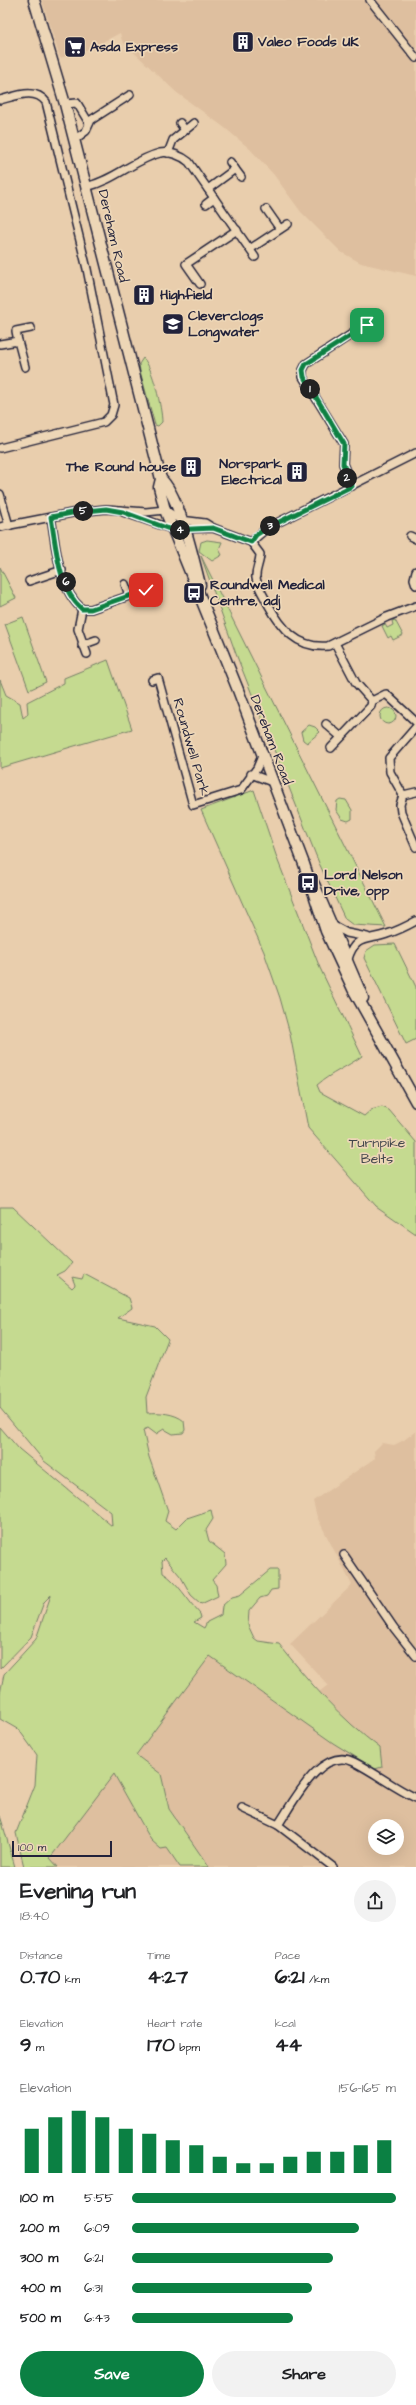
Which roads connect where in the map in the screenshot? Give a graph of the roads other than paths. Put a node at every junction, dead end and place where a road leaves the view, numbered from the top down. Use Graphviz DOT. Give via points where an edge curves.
graph roads {
  1 [pos="34,0"];
  2 [pos="370,0"];
  3 [pos="416,58"];
  4 [pos="130,94"];
  5 [pos="0,100"];
  6 [pos="65,104"];
  7 [pos="88,123"];
  8 [pos="180,123"];
  9 [pos="194,124"];
  10 [pos="185,130"];
  11 [pos="74,140"];
  12 [pos="168,153"];
  13 [pos="230,162"];
  14 [pos="235,169"];
  15 [pos="241,177"];
  16 [pos="86,187"];
  17 [pos="208,189"];
  18 [pos="214,198"];
  19 [pos="206,204"];
  20 [pos="266,209"];
  21 [pos="288,224"];
  22 [pos="280,229"];
  23 [pos="237,230"];
  24 [pos="250,249"];
  25 [pos="255,257"];
  26 [pos="200,284"];
  27 [pos="375,319"];
  28 [pos="367,325"];
  29 [pos="31,328"];
  30 [pos="373,333"];
  31 [pos="18,341"];
  32 [pos="0,344"];
  33 [pos="25,367"];
  34 [pos="0,448"];
  35 [pos="416,453"];
  36 [pos="161,480"];
  37 [pos="352,486"];
  38 [pos="0,494"];
  39 [pos="165,510"];
  40 [pos="123,512"];
  41 [pos="51,517"];
  42 [pos="181,520"];
  43 [pos="9,526"];
  44 [pos="0,527"];
  45 [pos="213,528"];
  46 [pos="172,530"];
  47 [pos="184,531"];
  48 [pos="251,542"];
  49 [pos="62,570"];
  50 [pos="416,571"];
  51 [pos="29,581"];
  52 [pos="125,584"];
  53 [pos="416,585"];
  54 [pos="146,590"];
  55 [pos="129,595"];
  56 [pos="416,606"];
  57 [pos="82,609"];
  58 [pos="211,626"];
  59 [pos="96,640"];
  60 [pos="335,643"];
  61 [pos="82,645"];
  62 [pos="87,654"];
  63 [pos="165,676"];
  64 [pos="372,701"];
  65 [pos="416,722"];
  66 [pos="326,724"];
  67 [pos="416,727"];
  68 [pos="341,737"];
  69 [pos="331,748"];
  70 [pos="262,756"];
  71 [pos="251,774"];
  72 [pos="272,782"];
  73 [pos="416,792"];
  74 [pos="403,795"];
  75 [pos="416,847"];
  76 [pos="304,864"];
  77 [pos="416,922"];
  78 [pos="334,926"];
  79 [pos="370,937"];
  80 [pos="348,959"];
  81 [pos="372,1020"];
  82 [pos="416,1102"];
  83 [pos="344,1555"];
  84 [pos="416,1656"];
  85 [pos="416,1798"];
  86 [pos="242,1808"];
  87 [pos="278,1825"];
  88 [pos="333,1867"];
  1 -- 6 [label="highway, Dereham Road"];
  2 -- 3 [label="street"];
  4 -- 7 [label="street"];
  5 -- 34 [label="street" via="37,94 46,102 87,269 114,396 111,414 104,422"];
  6 -- 7 [label="street" via="77,103"];
  6 -- 11 [label="highway, Dereham Road"];
  7 -- 11 [label="street" via="86,131"];
  8 -- 10 [label="street"];
  9 -- 10 [label="street"];
  10 -- 12 [label="street" via="173,140"];
  11 -- 16 [label="highway, Dereham Road"];
  12 -- 16 [label="street" via="162,152 151,156 114,178"];
  12 -- 17 [label="street" via="182,156 189,162"];
  13 -- 14 [label="street"];
  14 -- 15 [label="street"];
  14 -- 17 [label="street"];
  16 -- 36 [label="highway, Dereham Road"];
  17 -- 18 [label="street"];
  18 -- 19 [label="street"];
  18 -- 23 [label="street"];
  20 -- 22 [label="street"];
  21 -- 22 [label="street"];
  22 -- 24 [label="street"];
  23 -- 24 [label="street"];
  23 -- 26 [label="street" via="184,261"];
  24 -- 25 [label="street"];
  27 -- 28 [label="street"];
  28 -- 30 [label="street"];
  28 -- 37 [label="street" via="306,364 303,370 304,377 344,444 343,464"];
  29 -- 31 [label="street" via="16,331"];
  31 -- 32 [label="street"];
  31 -- 33 [label="street"];
  35 -- 37 [label="street"];
  36 -- 39 [label="highway, Dereham Road" via="160,495"];
  36 -- 42 [label="highway, Dereham Road" via="167,485"];
  37 -- 48 [label="street" via="267,528"];
  38 -- 43 [label="street"];
  39 -- 40 [label="street"];
  39 -- 42 [label="street"];
  39 -- 46 [label="highway, Dereham Road"];
  40 -- 41 [label="street" via="106,509"];
  40 -- 46 [label="street"];
  41 -- 43 [label="street"];
  41 -- 49 [label="street"];
  42 -- 45 [label="street" via="205,523"];
  42 -- 46 [label="highway"];
  42 -- 47 [label="highway, Dereham Road"];
  43 -- 44 [label="street"];
  45 -- 47 [label="street"];
  45 -- 48 [label="street"];
  46 -- 47 [label="street"];
  46 -- 58 [label="highway, Dereham Road"];
  47 -- 58 [label="highway, Dereham Road"];
  48 -- 60 [label="street" via="260,554 256,570 258,585 280,625 286,632 318,647"];
  49 -- 51 [label="street"];
  49 -- 57 [label="street" via="70,594"];
  50 -- 53 [label="street"];
  52 -- 55 [label="street"];
  54 -- 55 [label="street"];
  55 -- 57 [label="street" via="91,609"];
  56 -- 60 [label="street" via="386,617"];
  57 -- 61 [label="street" via="78,629"];
  58 -- 70 [label="highway, Dereham Road"];
  59 -- 61 [label="street"];
  60 -- 64 [label="street" via="356,683"];
  61 -- 62 [label="street"];
  63 -- 71 [label="street, Roundwell Park" via="155,679 193,805 238,792"];
  64 -- 65 [label="street" via="386,694"];
  64 -- 68 [label="street" via="371,706"];
  66 -- 68 [label="street"];
  67 -- 74 [label="street" via="389,758 390,772"];
  68 -- 69 [label="street"];
  70 -- 71 [label="street, Roundwell Park" via="258,768"];
  70 -- 72 [label="highway, Dereham Road"];
  71 -- 72 [label="street"];
  72 -- 76 [label="highway, Dereham Road"];
  73 -- 74 [label="street"];
  74 -- 75 [label="street" via="400,805"];
  76 -- 78 [label="highway, Dereham Road"];
  76 -- 81 [label="highway, Dereham Road" via="326,931 353,989"];
  77 -- 79 [label="street" via="385,935"];
  78 -- 79 [label="street" via="348,933"];
  78 -- 80 [label="highway, Dereham Road"];
  79 -- 80 [label="street" via="354,945"];
  80 -- 81 [label="highway, Dereham Road"];
  81 -- 82 [label="highway, Dereham Road"];
  83 -- 84 [label="street" via="389,1622"];
  85 -- 87 [label="street" via="354,1761 333,1759 310,1778"];
  86 -- 87 [label="street"];
  87 -- 88 [label="street"];
}
